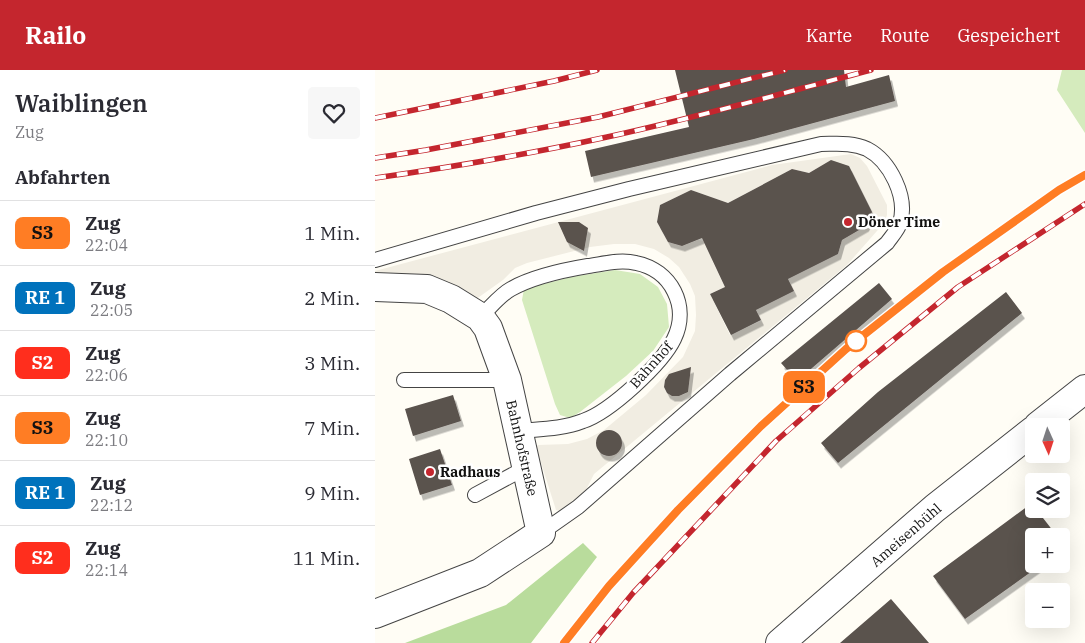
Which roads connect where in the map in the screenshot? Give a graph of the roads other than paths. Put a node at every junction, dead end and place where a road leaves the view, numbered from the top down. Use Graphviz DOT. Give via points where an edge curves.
graph roads {
  1 [pos="375,260"];
  2 [pos="375,287"];
  3 [pos="481,317"];
  4 [pos="404,380"];
  5 [pos="507,380"];
  6 [pos="1085,389"];
  7 [pos="1048,418"];
  8 [pos="519,431"];
  9 [pos="1025,437"];
  10 [pos="527,467"];
  11 [pos="475,495"];
  12 [pos="541,533"];
  13 [pos="382,609"];
  14 [pos="780,643"];
  1 -- 12 [label="lane" via="536,213 821,144 847,143 866,149 878,156 893,174 901,200 900,223 887,243 578,507"];
  2 -- 3 [label="street" via="427,289"];
  3 -- 5 [label="street, Bahnhofstraße"];
  3 -- 8 [label="lane, Bahnhof" via="511,289 574,268 606,263 635,262 650,266 664,276 679,302 675,336 669,349 615,402 583,421 555,428"];
  4 -- 5 [label="lane"];
  5 -- 8 [label="street, Bahnhofstraße"];
  6 -- 7 [label="street"];
  8 -- 10 [label="street, Bahnhofstraße"];
  9 -- 14 [label="street, Ameisenbühl" via="935,508"];
  10 -- 11 [label="lane"];
  10 -- 12 [label="street, Bahnhofstraße"];
  12 -- 13 [label="street" via="481,573"];
}
